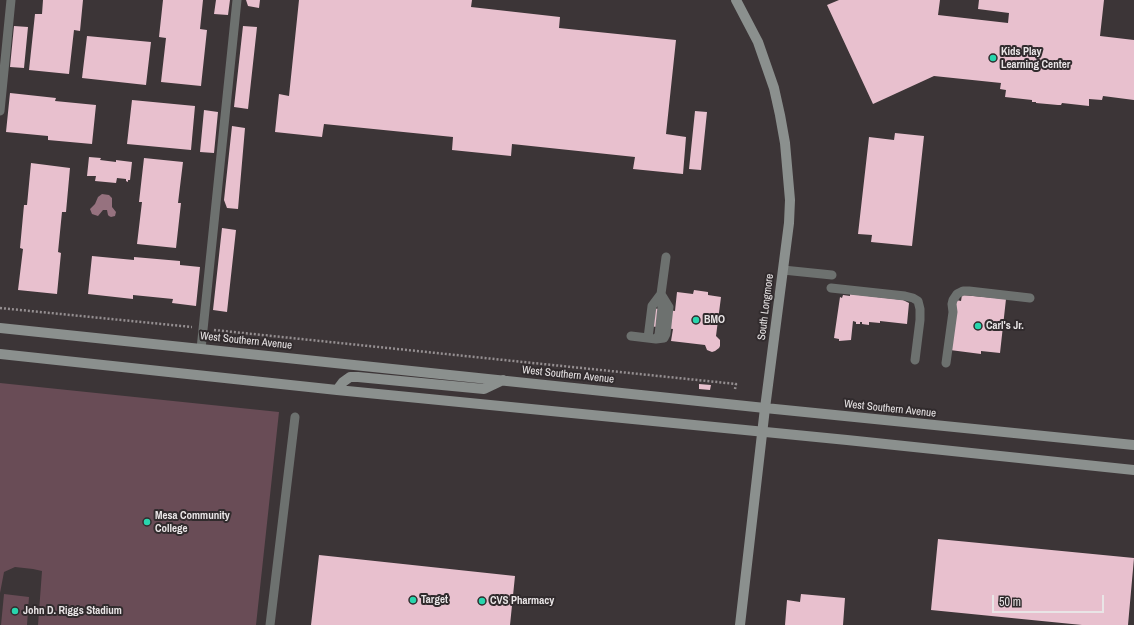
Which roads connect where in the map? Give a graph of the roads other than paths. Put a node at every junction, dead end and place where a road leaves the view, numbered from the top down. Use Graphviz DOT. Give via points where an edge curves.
graph roads {
  1 [pos="11,0"];
  2 [pos="237,0"];
  3 [pos="736,0"];
  4 [pos="0,111"];
  5 [pos="666,258"];
  6 [pos="783,270"];
  7 [pos="832,275"];
  8 [pos="831,288"];
  9 [pos="1030,298"];
  10 [pos="0,328"];
  11 [pos="631,336"];
  12 [pos="201,349"];
  13 [pos="0,354"];
  14 [pos="915,360"];
  15 [pos="946,363"];
  16 [pos="503,380"];
  17 [pos="337,390"];
  18 [pos="765,408"];
  19 [pos="295,417"];
  20 [pos="763,432"];
  21 [pos="1134,445"];
  22 [pos="1134,470"];
  23 [pos="270,625"];
  24 [pos="740,625"];
  1 -- 4 [label="lane"];
  2 -- 12 [label="lane"];
  3 -- 6 [label="main road, South Longmore" via="758,42 774,88 785,143 790,200"];
  5 -- 11 [label="lane" via="659,336"];
  6 -- 7 [label="lane"];
  6 -- 18 [label="main road, South Longmore"];
  8 -- 14 [label="lane" via="904,296 918,301 920,320"];
  9 -- 15 [label="lane" via="969,291 957,294 952,304 953,315"];
  10 -- 12 [label="main road, West Southern Avenue"];
  12 -- 16 [label="main road, West Southern Avenue"];
  13 -- 17 [label="main road"];
  16 -- 17 [label="main road" via="484,390 358,376 350,377"];
  16 -- 18 [label="main road, West Southern Avenue"];
  17 -- 20 [label="main road"];
  18 -- 20 [label="main road, South Longmore"];
  18 -- 21 [label="main road, West Southern Avenue"];
  19 -- 23 [label="lane"];
  20 -- 22 [label="main road"];
  20 -- 24 [label="main road, South Longmore"];
}
